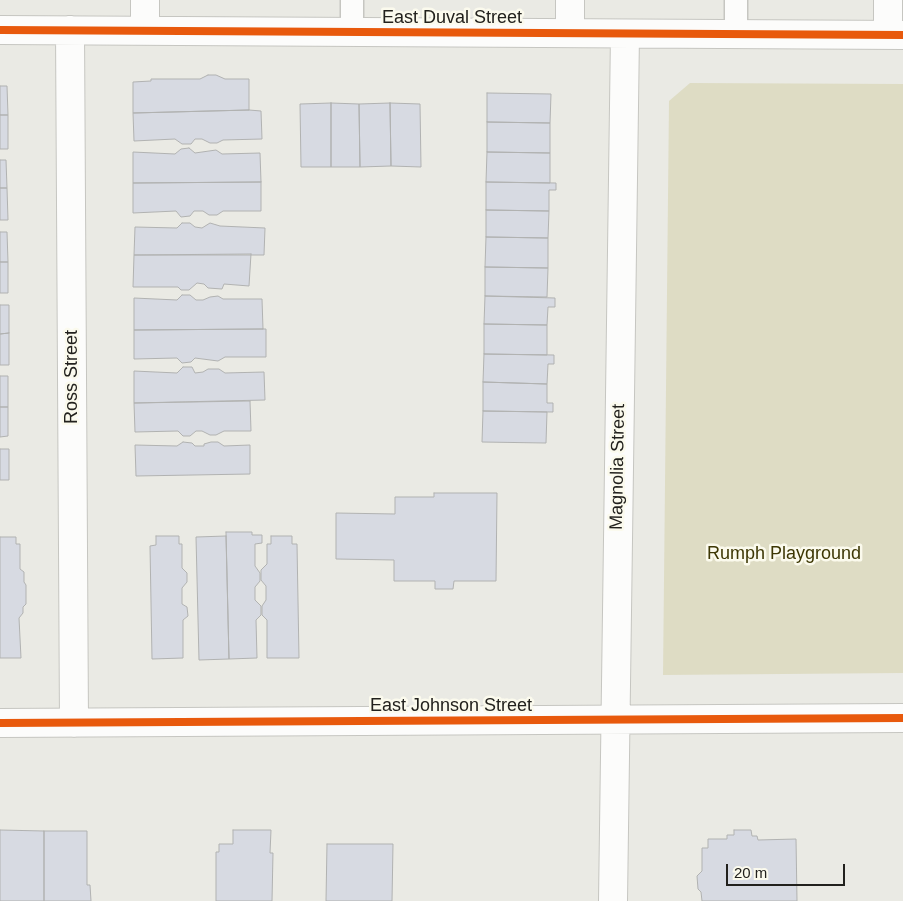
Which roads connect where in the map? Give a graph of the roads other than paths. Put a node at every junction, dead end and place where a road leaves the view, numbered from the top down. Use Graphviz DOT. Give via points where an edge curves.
graph roads {
  1 [pos="144,0"];
  2 [pos="352,0"];
  3 [pos="570,0"];
  4 [pos="736,0"];
  5 [pos="888,0"];
  6 [pos="0,30"];
  7 [pos="70,30"];
  8 [pos="144,31"];
  9 [pos="352,32"];
  10 [pos="570,33"];
  11 [pos="625,34"];
  12 [pos="736,34"];
  13 [pos="895,35"];
  14 [pos="903,718"];
  15 [pos="615,720"];
  16 [pos="74,723"];
  17 [pos="0,724"];
  18 [pos="613,901"];
  1 -- 8 [label="street"];
  2 -- 9 [label="lane"];
  3 -- 10 [label="street"];
  4 -- 12 [label="lane"];
  5 -- 13 [label="street"];
  6 -- 7 [label="street, East Duval Street"];
  7 -- 8 [label="street, East Duval Street"];
  7 -- 16 [label="street, Ross Street"];
  8 -- 9 [label="street, East Duval Street"];
  9 -- 10 [label="street, East Duval Street"];
  10 -- 11 [label="street, East Duval Street"];
  11 -- 12 [label="street, East Duval Street"];
  11 -- 15 [label="street, Magnolia Street"];
  12 -- 13 [label="street, East Duval Street"];
  14 -- 15 [label="street, East Johnson Street"];
  15 -- 16 [label="street, East Johnson Street"];
  15 -- 18 [label="street, Magnolia Street"];
  16 -- 17 [label="street, East Johnson Street"];
}
